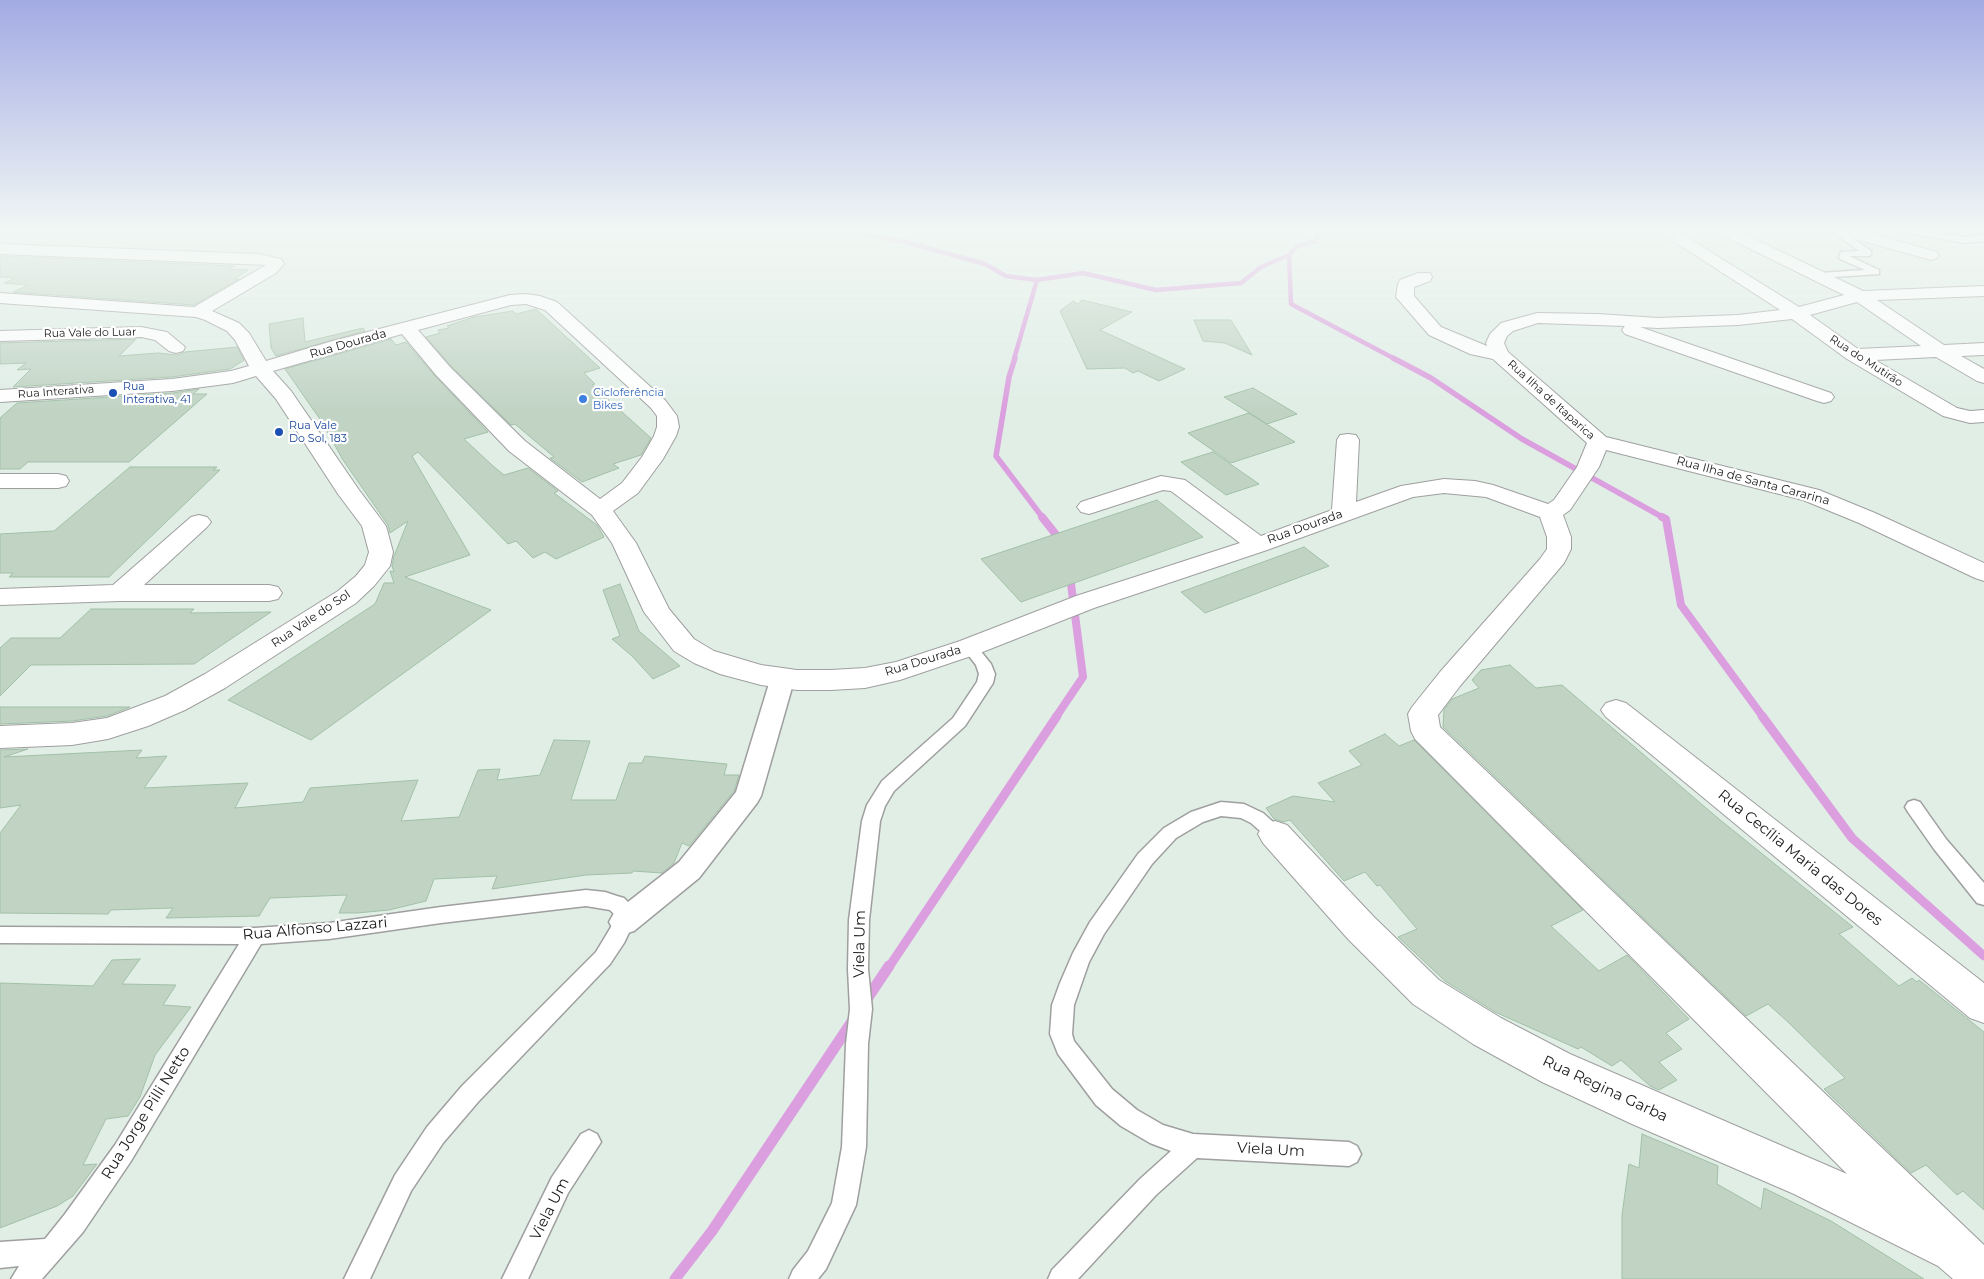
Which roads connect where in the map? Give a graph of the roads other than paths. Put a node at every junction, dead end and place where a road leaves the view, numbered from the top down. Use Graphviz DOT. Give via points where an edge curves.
graph roads {
  1 [pos="234,291"];
  2 [pos="1404,291"];
  3 [pos="1760,291"];
  4 [pos="1849,291"];
  5 [pos="1983,291"];
  6 [pos="1860,296"];
  7 [pos="0,298"];
  8 [pos="197,312"];
  9 [pos="1795,313"];
  10 [pos="1598,319"];
  11 [pos="408,328"];
  12 [pos="0,336"];
  13 [pos="176,347"];
  14 [pos="1984,349"];
  15 [pos="1940,351"];
  16 [pos="1499,354"];
  17 [pos="1854,355"];
  18 [pos="261,370"];
  19 [pos="1984,377"];
  20 [pos="0,396"];
  21 [pos="1824,397"];
  22 [pos="1984,416"];
  23 [pos="1348,440"];
  24 [pos="1598,442"];
  25 [pos="0,481"];
  26 [pos="58,481"];
  27 [pos="1089,507"];
  28 [pos="600,510"];
  29 [pos="1344,513"];
  30 [pos="1550,513"];
  31 [pos="199,522"];
  32 [pos="1258,545"];
  33 [pos="1981,571"];
  34 [pos="120,593"];
  35 [pos="269,593"];
  36 [pos="0,597"];
  37 [pos="970,646"];
  38 [pos="783,678"];
  39 [pos="1616,710"];
  40 [pos="0,737"];
  41 [pos="1914,807"];
  42 [pos="1275,834"];
  43 [pos="1984,897"];
  44 [pos="624,917"];
  45 [pos="0,935"];
  46 [pos="255,936"];
  47 [pos="1984,1006"];
  48 [pos="589,1142"];
  49 [pos="1193,1146"];
  50 [pos="1349,1154"];
  51 [pos="1954,1250"];
  52 [pos="51,1251"];
  53 [pos="0,1255"];
  54 [pos="1984,1275"];
  55 [pos="24,1279"];
  56 [pos="357,1279"];
  57 [pos="515,1279"];
  58 [pos="802,1279"];
  59 [pos="1061,1279"];
  1 -- 8 [label="street"];
  2 -- 16 [label="street" via="1405,297 1436,331 1477,350"];
  3 -- 9 [label="street, Rua do Mutirão"];
  4 -- 6 [label="street"];
  5 -- 6 [label="street, Rua Ilha de Itaparica"];
  6 -- 9 [label="street, Rua Ilha de Itaparica"];
  6 -- 15 [label="street"];
  7 -- 8 [label="street, Rua Vale do Sol"];
  8 -- 18 [label="street, Rua Vale do Sol" via="233,327 243,336"];
  9 -- 10 [label="street, Rua Ilha de Itaparica" via="1694,323"];
  9 -- 17 [label="street, Rua do Mutirão"];
  10 -- 16 [label="street, Rua Ilha de Itaparica" via="1537,318 1518,322 1499,334 1495,344"];
  10 -- 21 [label="street"];
  11 -- 18 [label="street, Rua Dourada"];
  11 -- 28 [label="street" via="443,371 517,446"];
  11 -- 28 [label="street, Rua Dourada" via="510,300 540,301 551,306 658,404 667,416 668,427 663,442 630,488"];
  12 -- 13 [label="street, Rua Vale do Luar" via="141,332 161,336"];
  14 -- 15 [label="street"];
  15 -- 17 [label="street"];
  15 -- 19 [label="street"];
  16 -- 24 [label="street, Rua Ilha de Itaparica"];
  17 -- 22 [label="street, Rua do Mutirão" via="1950,412 1970,417"];
  18 -- 20 [label="street, Rua Interativa" via="172,385"];
  18 -- 40 [label="street, Rua Vale do Sol" via="284,395 374,526 381,552 377,566 353,592 322,614 175,703 108,728 72,734"];
  23 -- 29 [label="street"];
  24 -- 30 [label="street, Rua Ilha de Itaparica" via="1588,467 1562,505"];
  24 -- 33 [label="street, Rua Ilha de Santa Cararina" via="1811,495"];
  25 -- 26 [label="street"];
  27 -- 32 [label="street" via="1160,483 1177,485"];
  28 -- 38 [label="street, Rua Dourada" via="624,543 657,612 684,645 730,667"];
  29 -- 30 [label="street, Rua Dourada" via="1409,491 1444,486 1494,492"];
  29 -- 32 [label="street, Rua Dourada"];
  30 -- 51 [label="street" via="1559,537 1559,549 1551,563 1423,714 1426,731"];
  31 -- 34 [label="street"];
  32 -- 37 [label="street, Rua Dourada" via="1085,602"];
  34 -- 35 [label="street"];
  34 -- 36 [label="street"];
  37 -- 38 [label="street, Rua Dourada" via="900,671 865,678"];
  37 -- 58 [label="lane, Viela Um" via="984,664 985,683 955,727 888,786 871,821 859,920 861,1009 854,1148 844,1205 817,1260"];
  38 -- 44 [label="street" via="748,796 689,870"];
  39 -- 47 [label="street, Rua Cecília Maria das Dores"];
  41 -- 43 [label="lane"];
  42 -- 49 [label="lane, Viela Um" via="1257,818 1244,812 1221,809 1197,817 1170,833 1145,858 1097,928 1070,982 1063,1005 1061,1034 1066,1047 1104,1097 1158,1135"];
  42 -- 51 [label="street, Rua Regina Garba" via="1361,928 1426,992 1487,1031 1565,1072 1809,1179"];
  44 -- 46 [label="lane, Rua Alfonso Lazzari" via="617,904 586,898"];
  44 -- 56 [label="lane" via="618,937 603,958 470,1094 435,1135 403,1183"];
  45 -- 46 [label="lane, Rua Alfonso Lazzari"];
  46 -- 52 [label="lane, Rua Jorge Pilli Netto" via="123,1153"];
  48 -- 57 [label="lane, Viela Um" via="560,1185"];
  49 -- 50 [label="lane, Viela Um"];
  49 -- 59 [label="lane" via="1148,1187"];
  51 -- 54 [label="street, Rua Regina Garba"];
  52 -- 53 [label="lane"];
  52 -- 55 [label="lane, Rua Jorge Pilli Netto"];
}
